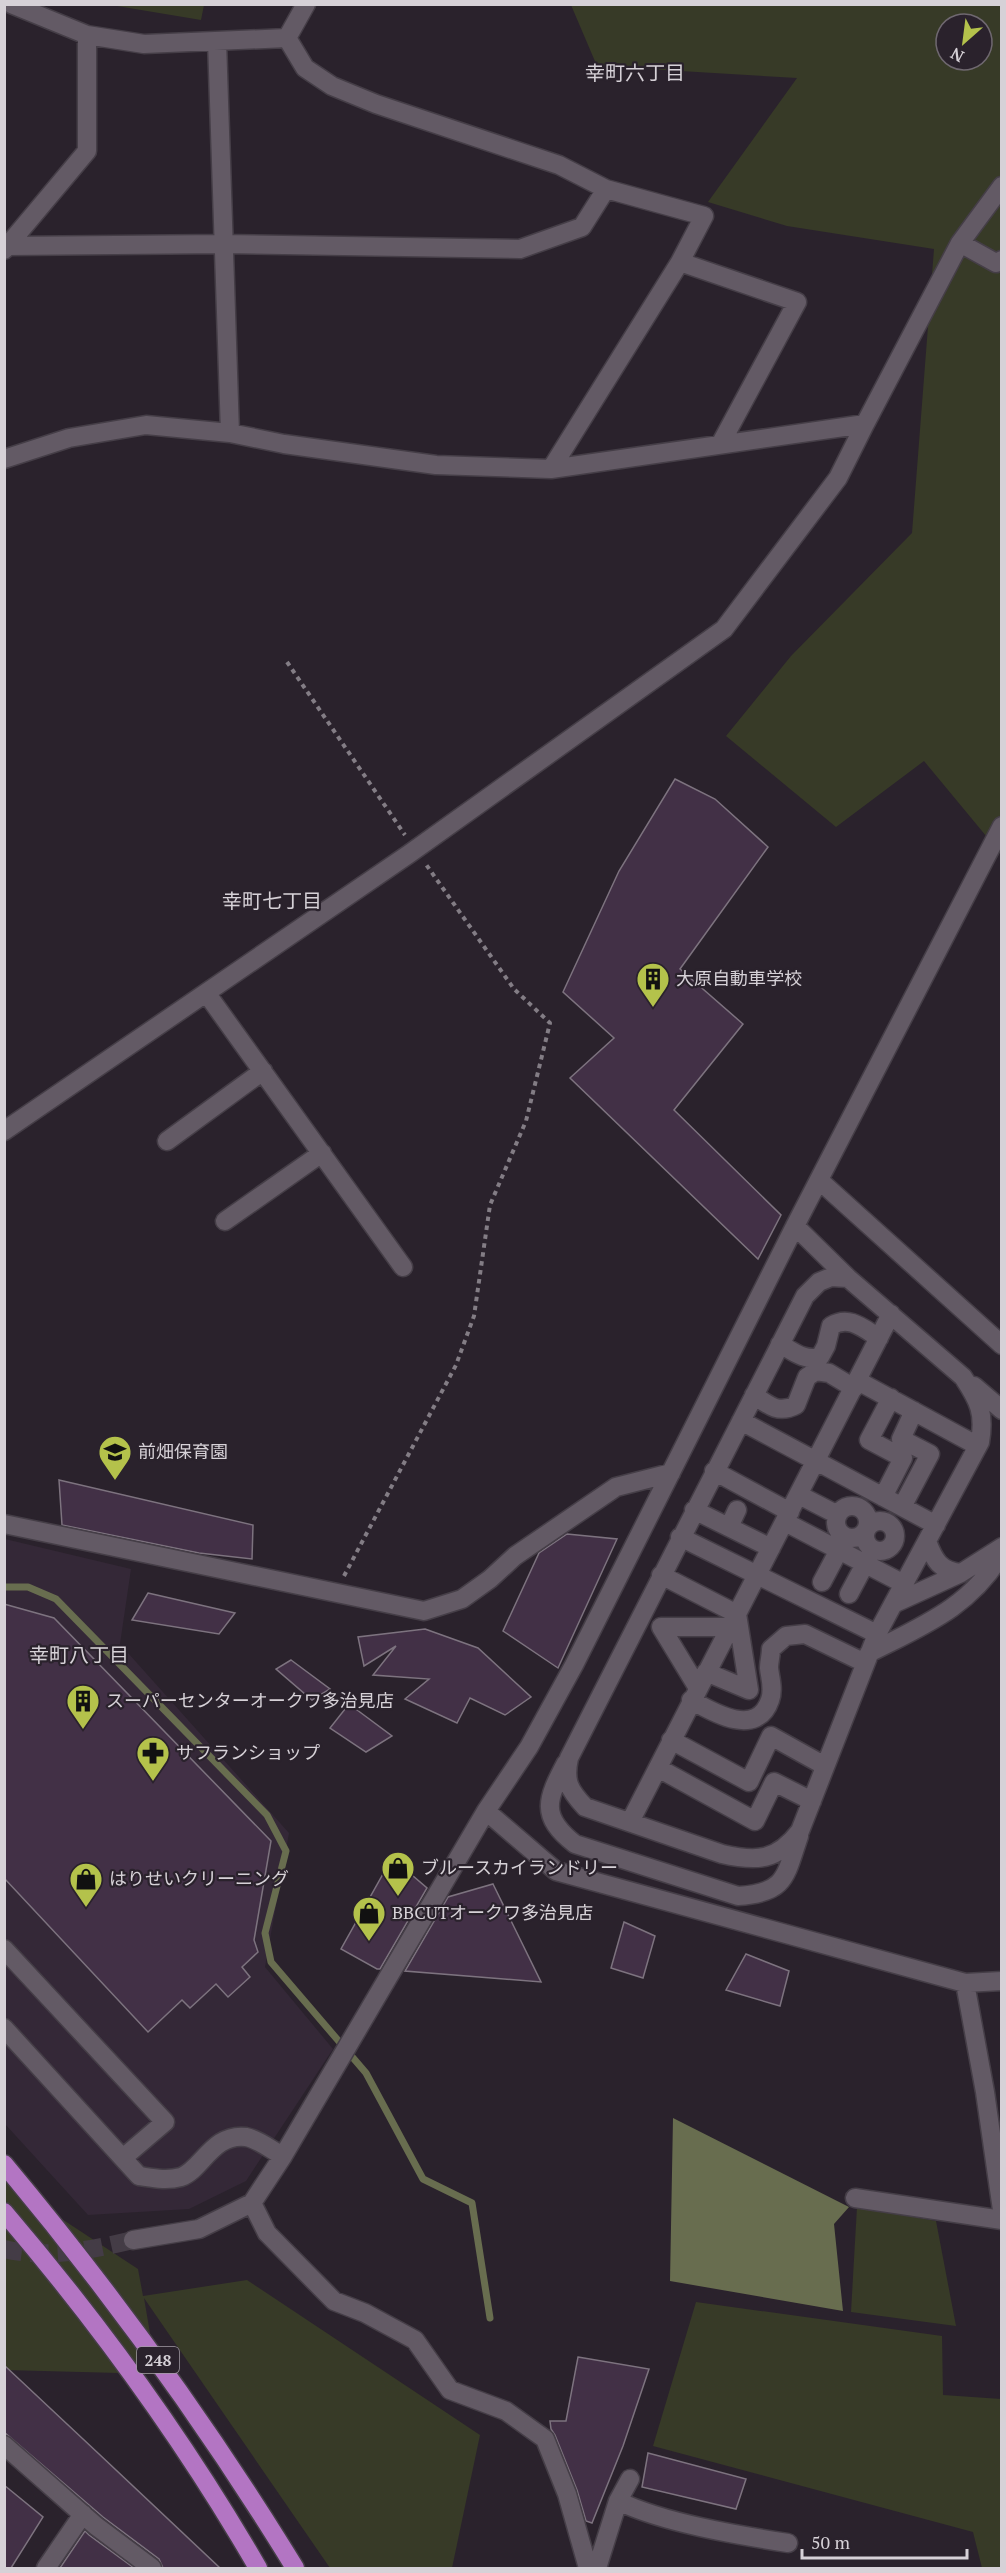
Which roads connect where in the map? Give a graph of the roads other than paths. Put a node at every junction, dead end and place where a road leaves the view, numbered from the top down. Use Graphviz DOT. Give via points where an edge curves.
graph roads {
  1 [pos="11,4"];
  2 [pos="306,4"];
  3 [pos="87,35"];
  4 [pos="287,38"];
  5 [pos="217,41"];
  6 [pos="1002,186"];
  7 [pos="606,189"];
  8 [pos="960,243"];
  9 [pos="223,244"];
  10 [pos="6,248"];
  11 [pos="1002,260"];
  12 [pos="681,262"];
  13 [pos="865,424"];
  14 [pos="230,433"];
  15 [pos="722,444"];
  16 [pos="4,459"];
  17 [pos="551,469"];
  18 [pos="1002,826"];
  19 [pos="207,994"];
  20 [pos="263,1071"];
  21 [pos="4,1131"];
  22 [pos="167,1141"];
  23 [pos="322,1153"];
  24 [pos="820,1181"];
  25 [pos="225,1221"];
  26 [pos="795,1226"];
  27 [pos="403,1267"];
  28 [pos="848,1278"];
  29 [pos="891,1314"];
  30 [pos="879,1338"];
  31 [pos="780,1344"];
  32 [pos="1002,1345"];
  33 [pos="963,1377"];
  34 [pos="856,1384"];
  35 [pos="754,1395"];
  36 [pos="891,1398"];
  37 [pos="1002,1410"];
  38 [pos="914,1411"];
  39 [pos="741,1420"];
  40 [pos="978,1446"];
  41 [pos="816,1461"];
  42 [pos="714,1471"];
  43 [pos="671,1473"];
  44 [pos="799,1495"];
  45 [pos="883,1497"];
  46 [pos="902,1507"];
  47 [pos="694,1510"];
  48 [pos="737,1510"];
  49 [pos="788,1517"];
  50 [pos="4,1524"];
  51 [pos="729,1527"];
  52 [pos="680,1537"];
  53 [pos="927,1541"];
  54 [pos="771,1548"];
  55 [pos="1002,1548"];
  56 [pos="839,1550"];
  57 [pos="1002,1553"];
  58 [pos="865,1564"];
  59 [pos="961,1573"];
  60 [pos="757,1574"];
  61 [pos="661,1575"];
  62 [pos="822,1582"];
  63 [pos="904,1584"];
  64 [pos="849,1594"];
  65 [pos="893,1604"];
  66 [pos="733,1620"];
  67 [pos="877,1634"];
  68 [pos="867,1658"];
  69 [pos="699,1687"];
  70 [pos="671,1740"];
  71 [pos="569,1758"];
  72 [pos="825,1766"];
  73 [pos="657,1768"];
  74 [pos="812,1801"];
  75 [pos="486,1810"];
  76 [pos="630,1822"];
  77 [pos="801,1832"];
  78 [pos="4,1949"];
  79 [pos="1002,1981"];
  80 [pos="965,1983"];
  81 [pos="4,2028"];
  82 [pos="993,2094"];
  83 [pos="284,2156"];
  84 [pos="123,2157"];
  85 [pos="4,2164"];
  86 [pos="855,2198"];
  87 [pos="252,2203"];
  88 [pos="1002,2210"];
  89 [pos="4,2212"];
  90 [pos="1002,2220"];
  91 [pos="133,2240"];
  92 [pos="6,2450"];
  93 [pos="630,2479"];
  94 [pos="618,2501"];
  95 [pos="82,2514"];
  96 [pos="788,2543"];
  97 [pos="46,2568"];
  98 [pos="152,2568"];
  99 [pos="258,2568"];
  100 [pos="295,2568"];
  101 [pos="588,2568"];
  102 [pos="597,2568"];
  1 -- 3 [label="street"];
  2 -- 4 [label="street"];
  3 -- 5 [label="street" via="144,44"];
  3 -- 10 [label="street" via="87,151"];
  4 -- 5 [label="street"];
  4 -- 7 [label="street" via="305,68 332,86 559,165"];
  5 -- 9 [label="street"];
  6 -- 8 [label="street"];
  7 -- 9 [label="street" via="582,227 520,249"];
  7 -- 12 [label="street" via="704,216"];
  8 -- 11 [label="street" via="996,263"];
  8 -- 13 [label="street"];
  9 -- 10 [label="street"];
  9 -- 14 [label="street"];
  12 -- 15 [label="street" via="798,302"];
  12 -- 17 [label="street"];
  13 -- 15 [label="street"];
  13 -- 19 [label="street" via="838,478 724,629"];
  14 -- 16 [label="street" via="146,425 69,438"];
  14 -- 17 [label="street" via="436,465"];
  15 -- 17 [label="street"];
  18 -- 24 [label="street"];
  19 -- 20 [label="street"];
  19 -- 21 [label="street"];
  20 -- 22 [label="street"];
  20 -- 23 [label="street"];
  23 -- 25 [label="street"];
  23 -- 27 [label="street"];
  24 -- 26 [label="street"];
  24 -- 32 [label="street"];
  26 -- 28 [label="street"];
  26 -- 43 [label="street"];
  28 -- 29 [label="street"];
  28 -- 31 [label="street" via="831,1277 804,1296"];
  29 -- 30 [label="street"];
  29 -- 33 [label="street"];
  30 -- 31 [label="street" via="851,1321 839,1321 831,1326 820,1356 800,1357"];
  30 -- 34 [label="street"];
  31 -- 35 [label="street"];
  33 -- 37 [label="street"];
  33 -- 40 [label="street" via="977,1398 983,1422"];
  34 -- 35 [label="street" via="816,1371 807,1377 796,1405 786,1410 774,1409"];
  34 -- 36 [label="street"];
  34 -- 41 [label="street"];
  35 -- 39 [label="street"];
  36 -- 38 [label="street"];
  36 -- 45 [label="street" via="869,1440 903,1458"];
  38 -- 40 [label="street"];
  38 -- 46 [label="street" via="901,1438 930,1454"];
  39 -- 41 [label="street"];
  39 -- 42 [label="street"];
  40 -- 53 [label="street"];
  41 -- 44 [label="street"];
  41 -- 45 [label="street"];
  42 -- 47 [label="street"];
  42 -- 49 [label="street" via="752,1481"];
  43 -- 50 [label="street" via="616,1487 523,1550 462,1599 424,1611"];
  43 -- 75 [label="street" via="529,1747"];
  44 -- 49 [label="street"];
  44 -- 53 [label="street" via="838,1515 838,1528 844,1536 855,1538 879,1521 889,1524 894,1532 893,1543"];
  45 -- 46 [label="street"];
  46 -- 53 [label="street"];
  47 -- 51 [label="street"];
  47 -- 52 [label="street"];
  48 -- 51 [label="street"];
  49 -- 54 [label="street"];
  49 -- 56 [label="street"];
  51 -- 54 [label="street"];
  52 -- 60 [label="street"];
  52 -- 61 [label="street"];
  53 -- 59 [label="street" via="940,1567"];
  53 -- 63 [label="street"];
  54 -- 60 [label="street"];
  55 -- 59 [label="street"];
  56 -- 58 [label="street"];
  56 -- 62 [label="street"];
  57 -- 68 [label="street" via="991,1572 944,1615"];
  58 -- 63 [label="street"];
  58 -- 64 [label="street"];
  59 -- 65 [label="street"];
  60 -- 66 [label="street"];
  60 -- 67 [label="street"];
  61 -- 66 [label="street"];
  61 -- 71 [label="street"];
  63 -- 65 [label="street"];
  65 -- 67 [label="street"];
  66 -- 69 [label="street"];
  66 -- 69 [label="street" via="749,1690"];
  66 -- 69 [label="street" via="661,1627"];
  67 -- 68 [label="street"];
  68 -- 69 [label="street" via="805,1634 786,1636 771,1649 771,1699 762,1714 745,1721 726,1719"];
  68 -- 72 [label="street"];
  69 -- 70 [label="street"];
  70 -- 72 [label="street" via="749,1782 771,1736"];
  70 -- 73 [label="street"];
  71 -- 76 [label="street" via="566,1774 578,1800 585,1807"];
  71 -- 77 [label="street" via="549,1804 550,1818 560,1832 575,1844 727,1893 761,1894 776,1886 786,1874"];
  72 -- 74 [label="street"];
  73 -- 74 [label="street" via="755,1821 774,1782"];
  73 -- 76 [label="street"];
  74 -- 77 [label="street"];
  75 -- 80 [label="street" via="556,1871"];
  75 -- 83 [label="street"];
  76 -- 77 [label="street" via="744,1859 767,1857 788,1847"];
  78 -- 84 [label="street" via="165,2122"];
  79 -- 80 [label="street"];
  80 -- 82 [label="street"];
  81 -- 84 [label="street"];
  82 -- 88 [label="street"];
  83 -- 84 [label="street" via="248,2137 230,2138 208,2152 184,2176 165,2180 139,2176"];
  83 -- 87 [label="street"];
  85 -- 100 [label="highway, 248" via="168,2373"];
  86 -- 90 [label="street"];
  87 -- 91 [label="street" via="199,2229"];
  87 -- 101 [label="street" via="267,2233 334,2301 415,2340 450,2390 506,2411 545,2439 567,2494"];
  89 -- 99 [label="highway, 248" via="54,2271 162,2420"];
  92 -- 95 [label="street"];
  93 -- 94 [label="street"];
  94 -- 96 [label="street" via="638,2511"];
  94 -- 102 [label="street"];
  95 -- 97 [label="street"];
  95 -- 98 [label="street"];
}
